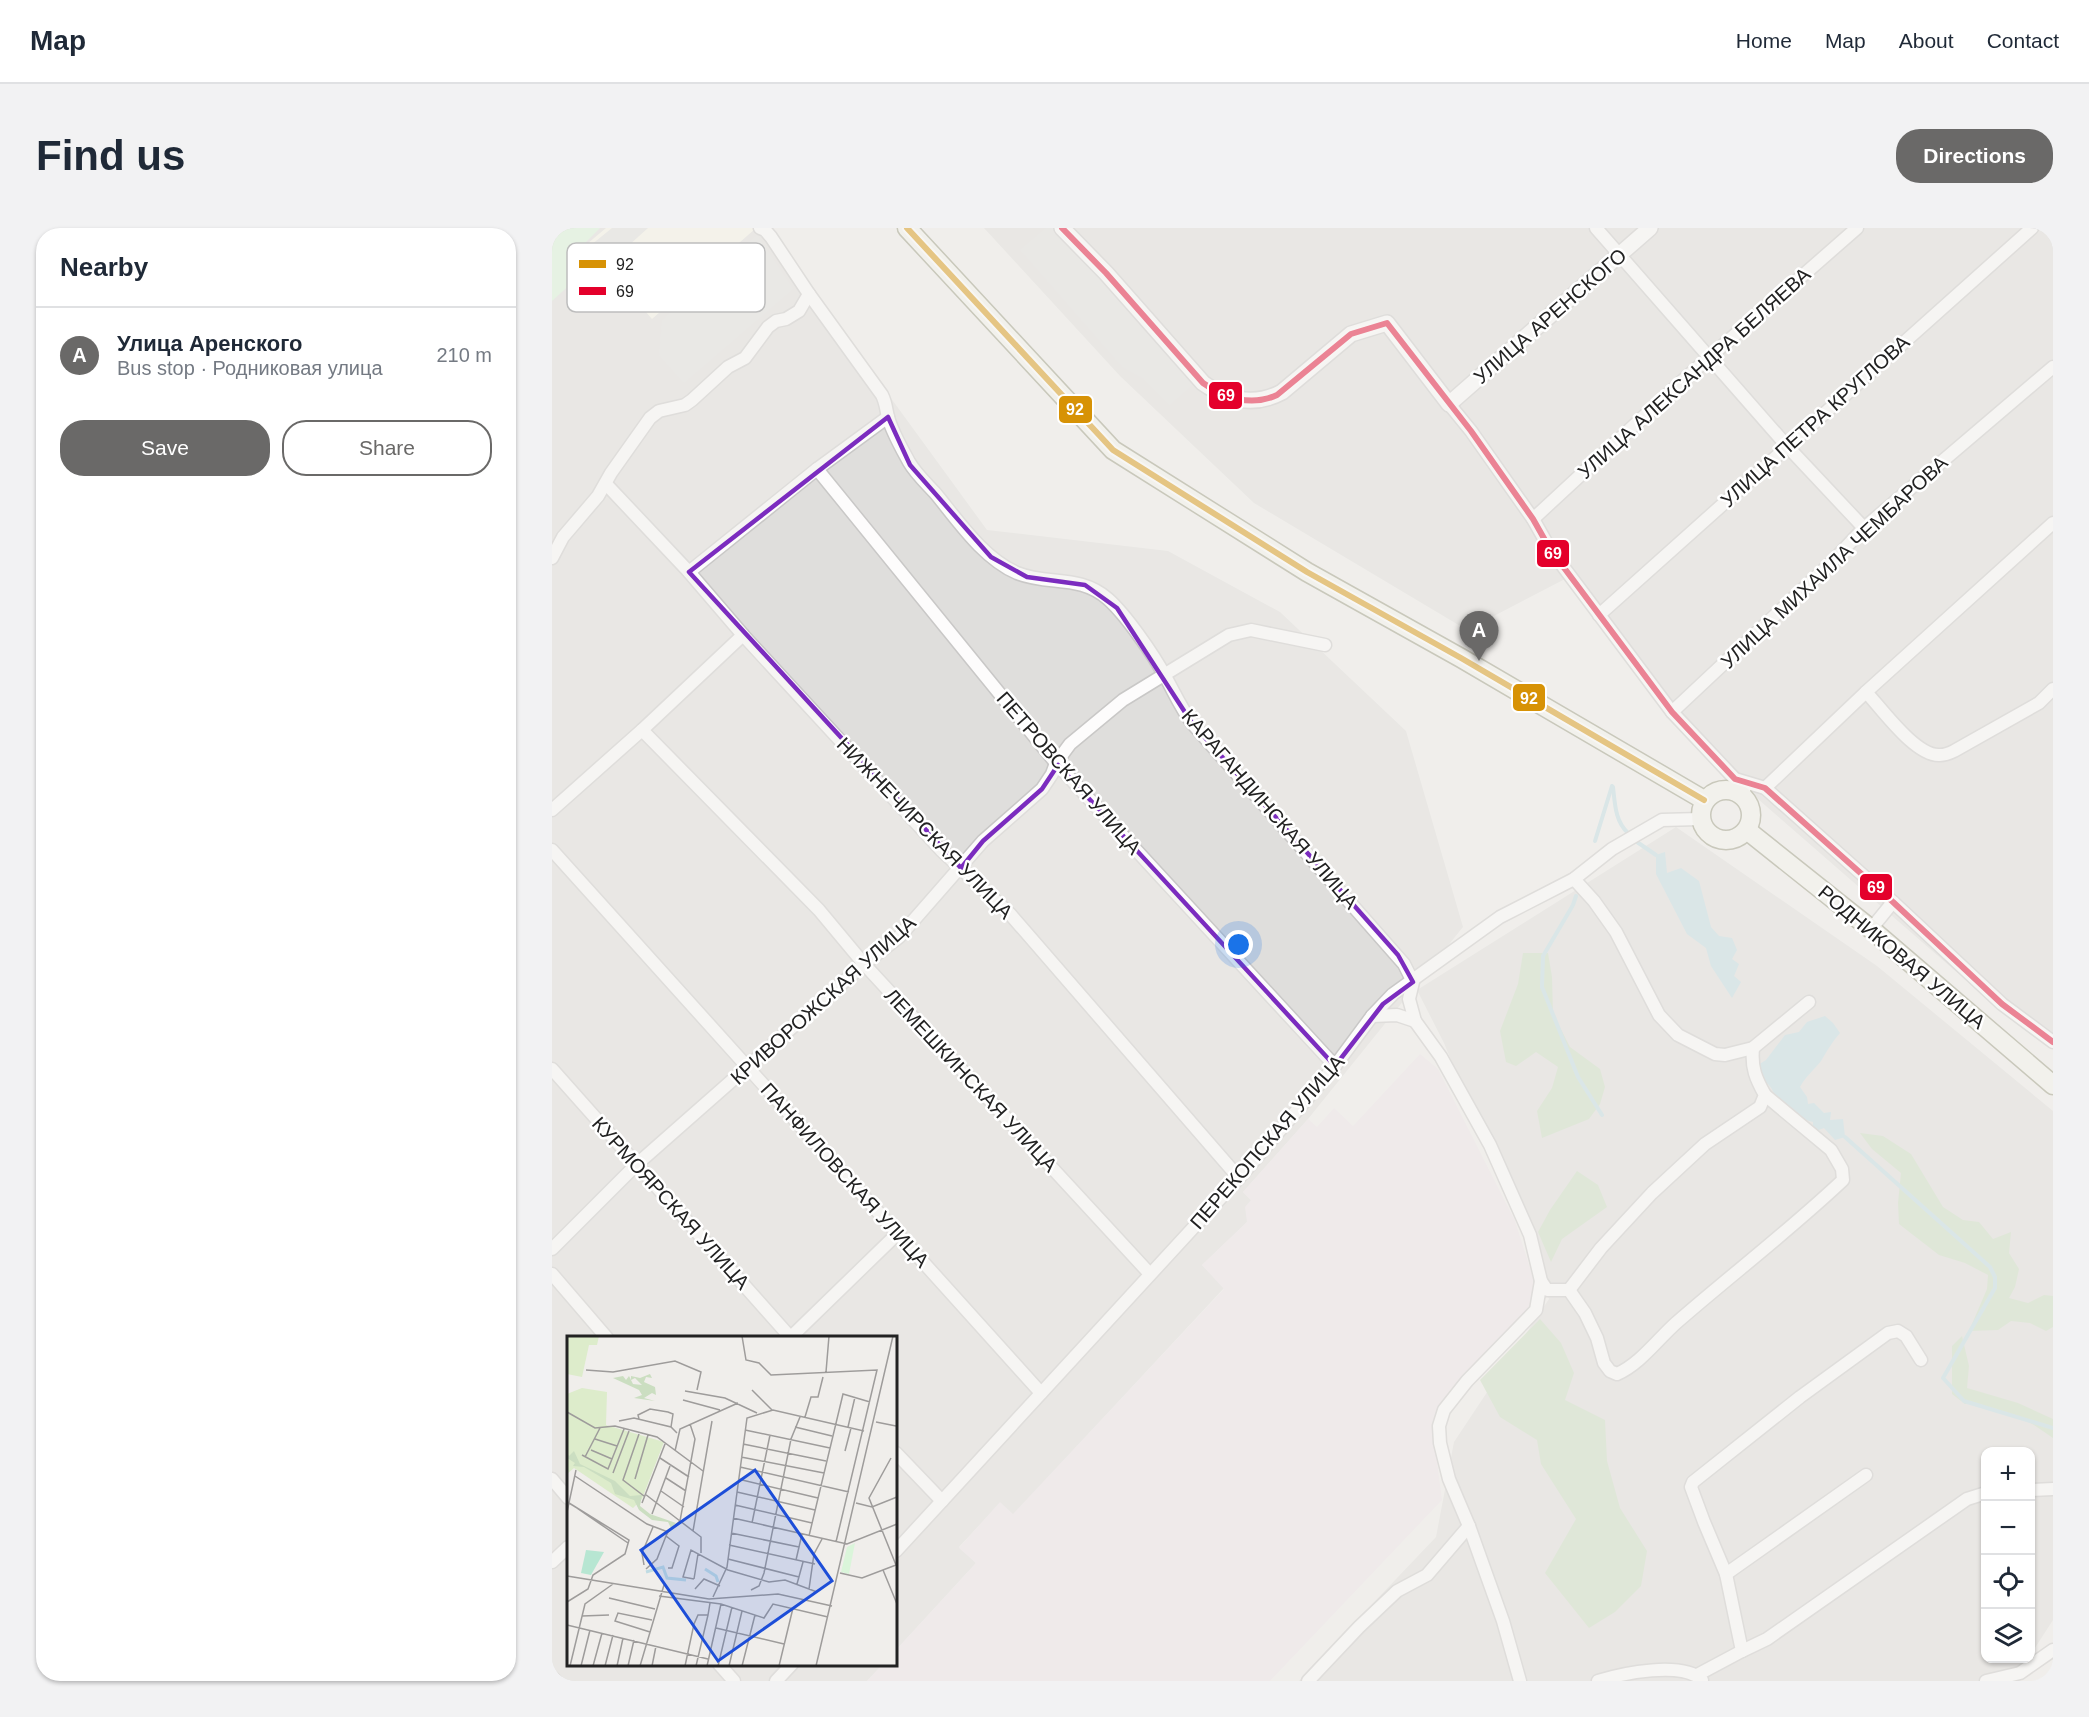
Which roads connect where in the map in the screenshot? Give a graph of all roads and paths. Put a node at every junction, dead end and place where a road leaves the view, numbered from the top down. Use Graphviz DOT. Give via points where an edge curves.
graph roads {
  1 [pos="760,228"];
  2 [pos="907,228"];
  3 [pos="1596,228"];
  4 [pos="1650,228"];
  5 [pos="1857,228"];
  6 [pos="2032,228"];
  7 [pos="1067,230"];
  8 [pos="1618,256"];
  9 [pos="809,294"];
  10 [pos="1710,358"];
  11 [pos="2053,367"];
  12 [pos="1449,404"];
  13 [pos="888,417"];
  14 [pos="1787,446"];
  15 [pos="817,469"];
  16 [pos="606,484"];
  17 [pos="1533,519"];
  18 [pos="2053,524"];
  19 [pos="1864,528"];
  20 [pos="552,558"];
  21 [pos="689,572"];
  22 [pos="1599,615"];
  23 [pos="743,635"];
  24 [pos="1325,645"];
  25 [pos="1165,675"];
  26 [pos="2053,689"];
  27 [pos="1866,693"];
  28 [pos="1672,712"];
  29 [pos="642,730"];
  30 [pos="1056,763"];
  31 [pos="1745,788"];
  32 [pos="1765,788"];
  33 [pos="1704,800"];
  34 [pos="552,810"];
  35 [pos="1700,819"];
  36 [pos="1748,831"];
  37 [pos="552,850"];
  38 [pos="961,868"];
  39 [pos="1574,879"];
  40 [pos="1893,902"];
  41 [pos="1871,929"];
  42 [pos="864,964"];
  43 [pos="1413,982"];
  44 [pos="1809,1002"];
  45 [pos="1372,1016"];
  46 [pos="1414,1021"];
  47 [pos="2053,1042"];
  48 [pos="1752,1048"];
  49 [pos="1335,1066"];
  50 [pos="748,1067"];
  51 [pos="552,1069"];
  52 [pos="2053,1085"];
  53 [pos="1765,1095"];
  54 [pos="636,1165"];
  55 [pos="1239,1178"];
  56 [pos="897,1234"];
  57 [pos="552,1249"];
  58 [pos="552,1274"];
  59 [pos="1150,1274"];
  60 [pos="1541,1281"];
  61 [pos="1569,1290"];
  62 [pos="606,1336"];
  63 [pos="790,1336"];
  64 [pos="792,1336"];
  65 [pos="1921,1360"];
  66 [pos="1041,1393"];
  67 [pos="897,1454"];
  68 [pos="1866,1475"];
  69 [pos="552,1479"];
  70 [pos="2053,1489"];
  71 [pos="2035,1490"];
  72 [pos="1981,1495"];
  73 [pos="567,1497"];
  74 [pos="942,1501"];
  75 [pos="1469,1526"];
  76 [pos="567,1548"];
  77 [pos="897,1550"];
  78 [pos="552,1562"];
  79 [pos="1726,1574"];
  80 [pos="1742,1650"];
  81 [pos="2053,1650"];
  82 [pos="720,1666"];
  83 [pos="791,1666"];
  84 [pos="552,1677"];
  85 [pos="1700,1678"];
  86 [pos="555,1681"];
  87 [pos="734,1681"];
  88 [pos="776,1681"];
  89 [pos="1308,1681"];
  90 [pos="1520,1681"];
  91 [pos="1598,1681"];
  92 [pos="1986,1681"];
  1 -- 9 [label="street, КАРАГАНДИНСКАЯ УЛИЦА" via="771,237"];
  2 -- 33 [label="main road" via="1113,450 1307,572"];
  3 -- 8 [label="street"];
  4 -- 8 [label="street, УЛИЦА АРЕНСКОГО"];
  5 -- 10 [label="street, УЛИЦА АЛЕКСАНДРА БЕЛЯЕВА"];
  6 -- 14 [label="street, УЛИЦА ПЕТРА КРУГЛОВА"];
  7 -- 12 [label="street, РОДНИКОВАЯ УЛИЦА" via="1203,383 1222,395 1263,400 1277,395 1351,334 1387,323"];
  8 -- 10 [label="street"];
  8 -- 12 [label="street, УЛИЦА АРЕНСКОГО"];
  9 -- 13 [label="street, КАРАГАНДИНСКАЯ УЛИЦА" via="882,395"];
  9 -- 16 [label="street" via="799,311 768,327 745,358 728,367 692,400 650,418"];
  10 -- 14 [label="street"];
  10 -- 17 [label="street, УЛИЦА АЛЕКСАНДРА БЕЛЯЕВА"];
  11 -- 19 [label="street, УЛИЦА МИХАИЛА ЧЕМБАРОВА"];
  12 -- 17 [label="street, РОДНИКОВАЯ УЛИЦА"];
  13 -- 15 [label="street"];
  13 -- 25 [label="street, КАРАГАНДИНСКАЯ УЛИЦА" via="910,465 991,557 1027,577 1074,582 1097,591 1117,608"];
  14 -- 19 [label="street"];
  14 -- 22 [label="street, УЛИЦА ПЕТРА КРУГЛОВА"];
  15 -- 21 [label="street"];
  15 -- 30 [label="street, ПЕТРОВСКАЯ УЛИЦА"];
  16 -- 20 [label="street" via="563,537"];
  16 -- 21 [label="street, НИЖНЕЧИРСКАЯ УЛИЦА"];
  17 -- 22 [label="street, РОДНИКОВАЯ УЛИЦА"];
  18 -- 27 [label="street"];
  19 -- 28 [label="street, УЛИЦА МИХАИЛА ЧЕМБАРОВА"];
  21 -- 23 [label="street, НИЖНЕЧИРСКАЯ УЛИЦА"];
  22 -- 28 [label="street, РОДНИКОВАЯ УЛИЦА"];
  23 -- 29 [label="street"];
  23 -- 38 [label="street, НИЖНЕЧИРСКАЯ УЛИЦА"];
  24 -- 25 [label="street, КРИВОРОЖСКАЯ УЛИЦА" via="1251,630 1230,635"];
  25 -- 30 [label="street, КРИВОРОЖСКАЯ УЛИЦА" via="1123,700 1070,744"];
  25 -- 43 [label="street, КАРАГАНДИНСКАЯ УЛИЦА" via="1192,723 1398,955"];
  26 -- 27 [label="street" via="2039,703 1942,756 1913,743"];
  27 -- 32 [label="street"];
  28 -- 31 [label="street, РОДНИКОВАЯ УЛИЦА"];
  29 -- 34 [label="street"];
  29 -- 42 [label="street, ЛЕМЕШКИНСКАЯ УЛИЦА" via="819,910"];
  30 -- 38 [label="street, КРИВОРОЖСКАЯ УЛИЦА" via="1042,789 983,841"];
  30 -- 49 [label="street, ПЕТРОВСКАЯ УЛИЦА"];
  31 -- 32 [label="street, РОДНИКОВАЯ УЛИЦА"];
  31 -- 33 [label="main road, РОДНИКОВАЯ УЛИЦА" via="1722,789"];
  31 -- 36 [label="main road" via="1752,812"];
  32 -- 40 [label="street, РОДНИКОВАЯ УЛИЦА"];
  33 -- 35 [label="main road"];
  35 -- 36 [label="main road" via="1710,837 1730,842"];
  35 -- 39 [label="street, ПЕРЕКОПСКАЯ УЛИЦА" via="1662,820 1612,849"];
  36 -- 41 [label="main road, РОДНИКОВАЯ УЛИЦА"];
  37 -- 50 [label="street, ПАНФИЛОВСКАЯ УЛИЦА"];
  38 -- 42 [label="street, КРИВОРОЖСКАЯ УЛИЦА" via="899,937"];
  38 -- 55 [label="street, НИЖНЕЧИРСКАЯ УЛИЦА" via="1010,914"];
  39 -- 43 [label="street, ПЕРЕКОПСКАЯ УЛИЦА" via="1500,917"];
  39 -- 48 [label="street" via="1616,932 1667,1026 1716,1054"];
  40 -- 41 [label="street"];
  40 -- 47 [label="street, РОДНИКОВАЯ УЛИЦА" via="2002,1004"];
  41 -- 52 [label="main road, РОДНИКОВАЯ УЛИЦА"];
  42 -- 50 [label="street, КРИВОРОЖСКАЯ УЛИЦА"];
  42 -- 59 [label="street, ЛЕМЕШКИНСКАЯ УЛИЦА"];
  43 -- 45 [label="street, ПЕРЕКОПСКАЯ УЛИЦА" via="1393,994"];
  43 -- 46 [label="street" via="1409,999"];
  44 -- 48 [label="street"];
  45 -- 46 [label="street" via="1397,1015"];
  45 -- 49 [label="street, ПЕРЕКОПСКАЯ УЛИЦА"];
  46 -- 60 [label="street" via="1440,1057 1490,1146 1530,1235"];
  48 -- 53 [label="street" via="1751,1064"];
  49 -- 55 [label="street, ПЕРЕКОПСКАЯ УЛИЦА"];
  50 -- 54 [label="street, КРИВОРОЖСКАЯ УЛИЦА"];
  50 -- 56 [label="street, ПАНФИЛОВСКАЯ УЛИЦА"];
  51 -- 54 [label="street, КУРМОЯРСКАЯ УЛИЦА"];
  53 -- 61 [label="street" via="1761,1107 1705,1144 1652,1193"];
  53 -- 61 [label="street" via="1831,1150 1842,1169 1843,1180 1803,1219 1674,1324 1627,1370 1617,1374 1604,1363 1597,1338"];
  54 -- 57 [label="street, КРИВОРОЖСКАЯ УЛИЦА"];
  54 -- 63 [label="street, КУРМОЯРСКАЯ УЛИЦА"];
  55 -- 59 [label="street, ПЕРЕКОПСКАЯ УЛИЦА"];
  56 -- 64 [label="street"];
  56 -- 66 [label="street, ПАНФИЛОВСКАЯ УЛИЦА"];
  58 -- 62 [label="street"];
  59 -- 66 [label="street, ПЕРЕКОПСКАЯ УЛИЦА"];
  60 -- 61 [label="street" via="1547,1290"];
  60 -- 75 [label="street" via="1536,1310 1467,1381 1444,1410 1438,1426 1449,1479"];
  65 -- 79 [label="street" via="1906,1336 1898,1331 1888,1333 1693,1482 1691,1487"];
  66 -- 74 [label="street, ПЕРЕКОПСКАЯ УЛИЦА"];
  67 -- 74 [label="street"];
  68 -- 79 [label="street"];
  69 -- 73 [label="street"];
  70 -- 71 [label="street"];
  72 -- 80 [label="street" via="1967,1499 1767,1639"];
  74 -- 77 [label="street, ПЕРЕКОПСКАЯ УЛИЦА"];
  75 -- 89 [label="street" via="1427,1575 1396,1591"];
  75 -- 90 [label="street"];
  76 -- 78 [label="street"];
  79 -- 80 [label="street"];
  80 -- 85 [label="street"];
  81 -- 92 [label="street" via="2020,1673"];
  82 -- 87 [label="street"];
  83 -- 88 [label="street"];
  84 -- 86 [label="street"];
  85 -- 91 [label="street" via="1666,1669"];
}
